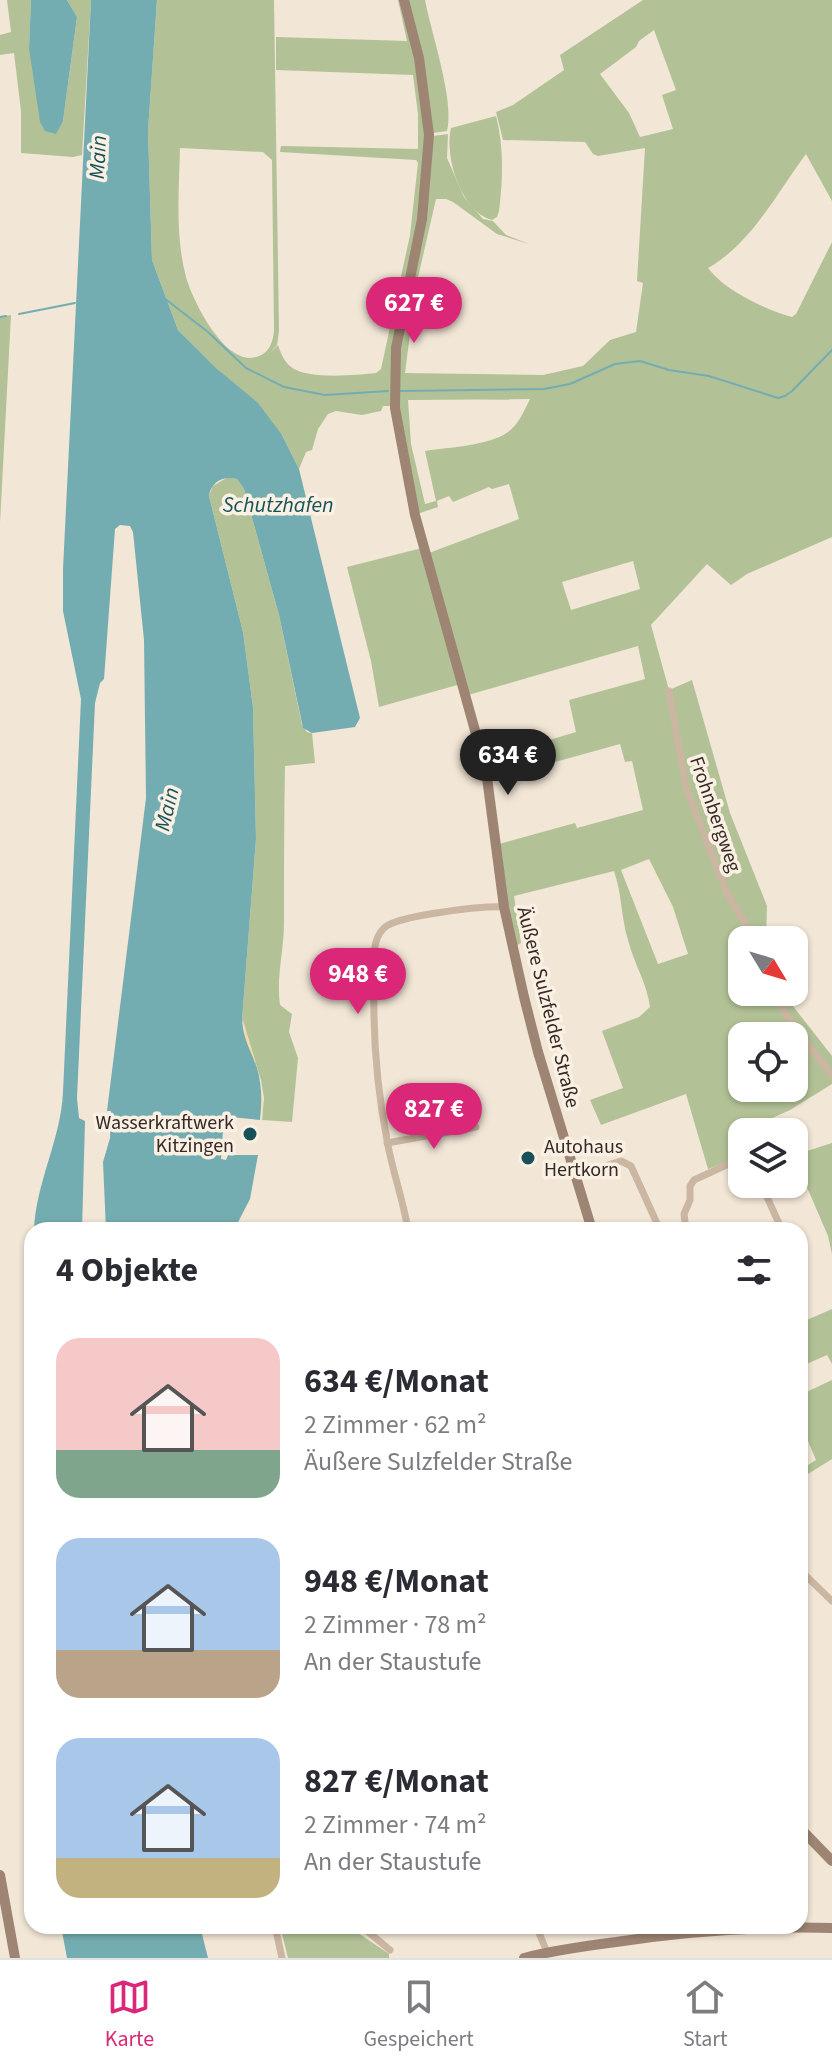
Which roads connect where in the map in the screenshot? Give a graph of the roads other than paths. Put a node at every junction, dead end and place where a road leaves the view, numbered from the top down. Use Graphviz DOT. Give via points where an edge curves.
graph roads {
  1 [pos="404,0"];
  2 [pos="669,691"];
  3 [pos="504,907"];
  4 [pos="747,926"];
  5 [pos="781,1006"];
  6 [pos="832,1075"];
  7 [pos="476,1127"];
  8 [pos="387,1143"];
  9 [pos="728,1164"];
  10 [pos="608,1165"];
  11 [pos="767,1198"];
  12 [pos="406,1222"];
  13 [pos="590,1222"];
  14 [pos="656,1222"];
  15 [pos="685,1222"];
  16 [pos="778,1222"];
  17 [pos="808,1578"];
  18 [pos="832,1601"];
  19 [pos="808,1836"];
  20 [pos="832,1861"];
  21 [pos="0,1875"];
  22 [pos="808,1928"];
  23 [pos="832,1928"];
  24 [pos="277,1934"];
  25 [pos="371,1934"];
  26 [pos="539,1934"];
  27 [pos="679,1934"];
  28 [pos="390,1950"];
  29 [pos="547,1952"];
  30 [pos="15,1958"];
  31 [pos="282,1958"];
  32 [pos="524,1958"];
  1 -- 3 [label="main road, Äußere Sulzfelder Straße" via="419,58 429,135 425,198 396,348 395,408 415,515 491,795"];
  2 -- 4 [label="street, Frohnbergweg" via="686,787 726,891"];
  3 -- 8 [label="street" via="401,919 380,933 373,1024"];
  3 -- 13 [label="main road, Äußere Sulzfelder Straße" via="538,1052"];
  5 -- 6 [label="street"];
  7 -- 8 [label="street"];
  8 -- 12 [label="street"];
  9 -- 15 [label="street" via="694,1180"];
  10 -- 14 [label="street" via="621,1161 631,1166"];
  11 -- 16 [label="street"];
  17 -- 18 [label="street"];
  19 -- 20 [label="main road"];
  21 -- 30 [label="main road"];
  22 -- 23 [label="main road"];
  24 -- 31 [label="street"];
  25 -- 28 [label="street"];
  26 -- 29 [label="street"];
  27 -- 29 [label="main road"];
  29 -- 32 [label="main road"];
}
